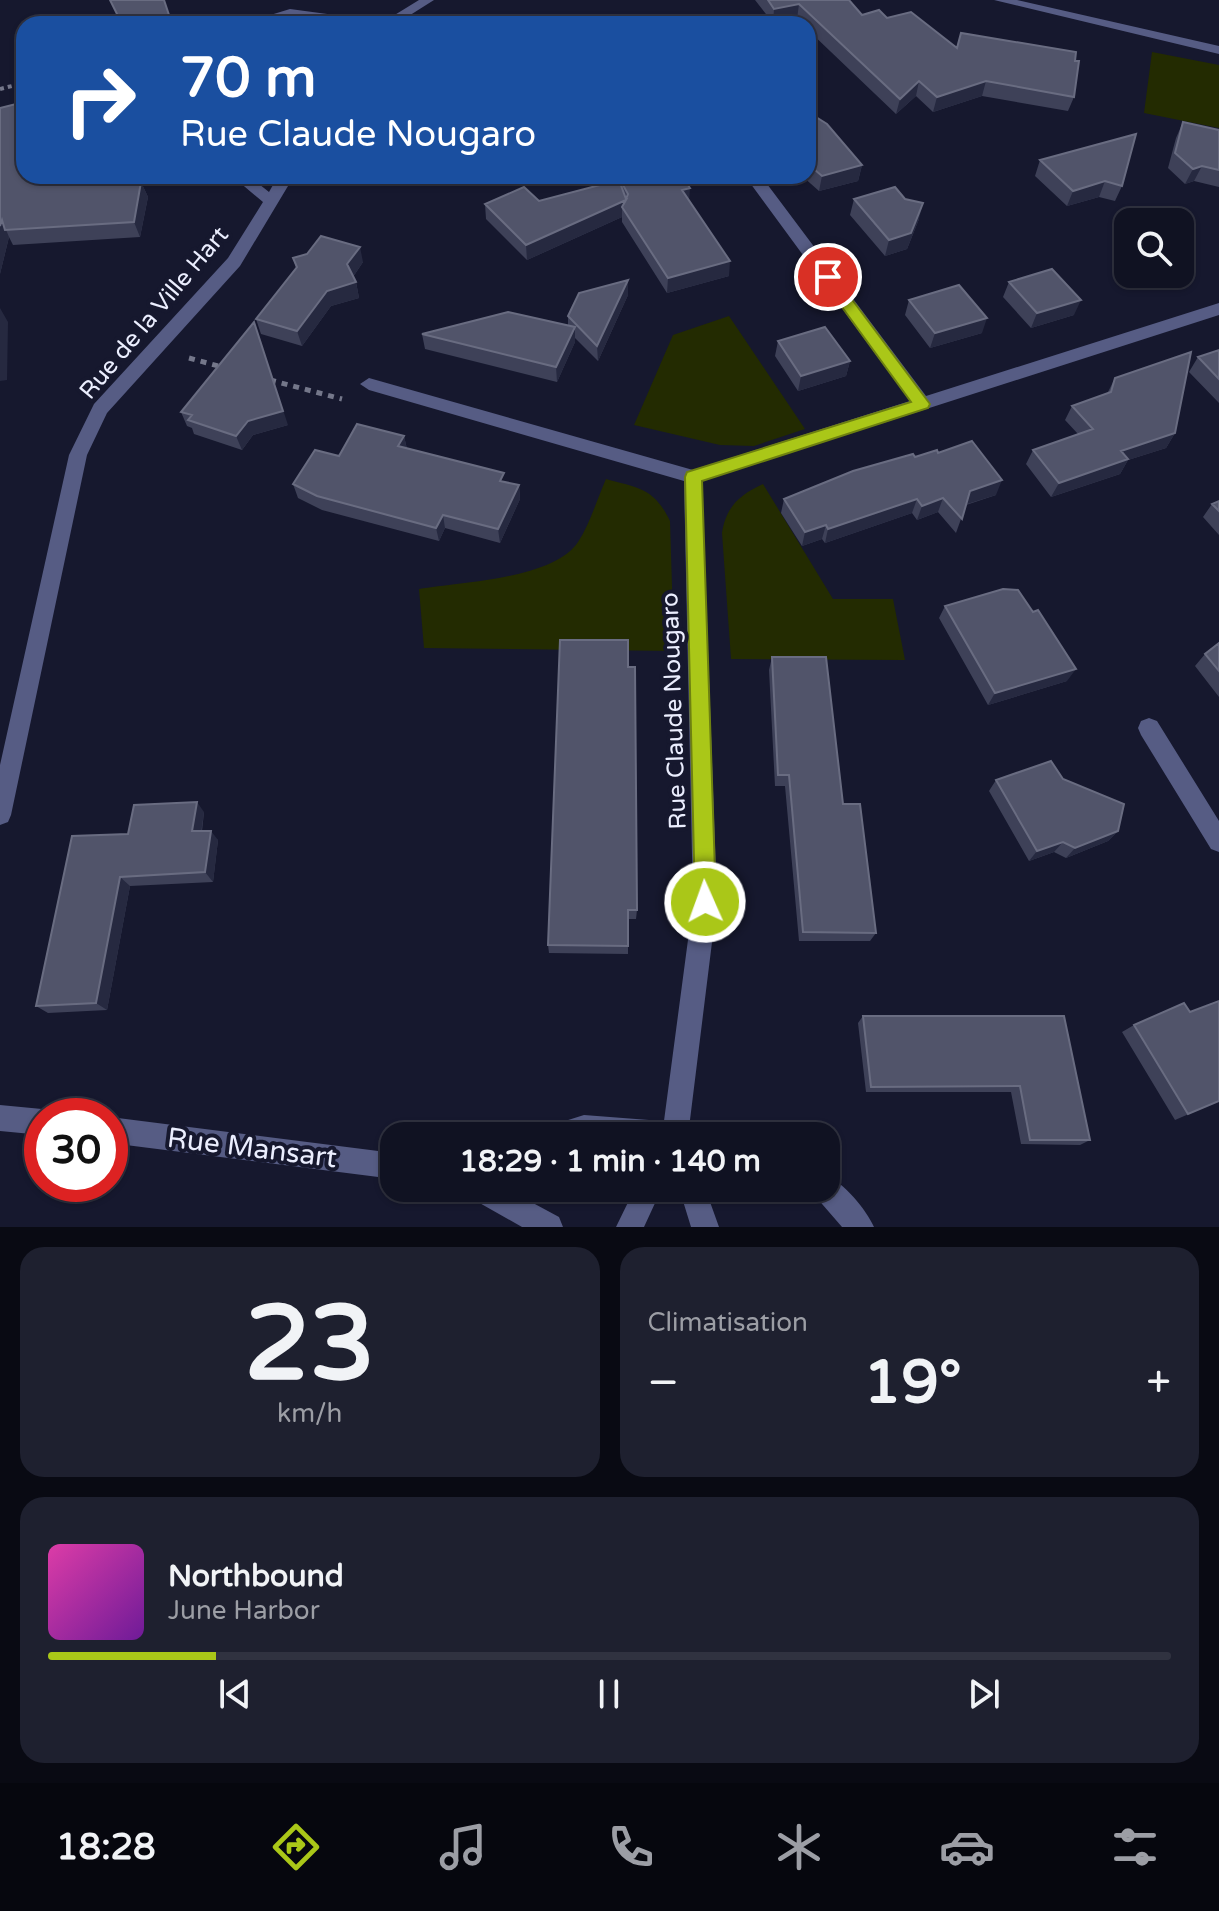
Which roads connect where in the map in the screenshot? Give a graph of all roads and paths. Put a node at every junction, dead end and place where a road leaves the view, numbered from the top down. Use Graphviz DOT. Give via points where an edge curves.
graph roads {
  1 [pos="428,0"];
  2 [pos="1000,0"];
  3 [pos="279,16"];
  4 [pos="312,16"];
  5 [pos="401,16"];
  6 [pos="1219,50"];
  7 [pos="250,184"];
  8 [pos="282,184"];
  9 [pos="759,184"];
  10 [pos="272,202"];
  11 [pos="1219,309"];
  12 [pos="153,349"];
  13 [pos="226,368"];
  14 [pos="269,380"];
  15 [pos="369,384"];
  16 [pos="922,404"];
  17 [pos="693,477"];
  18 [pos="1149,728"];
  19 [pos="0,815"];
  20 [pos="1219,841"];
  21 [pos="0,1118"];
  22 [pos="24,1120"];
  23 [pos="681,1122"];
  24 [pos="128,1132"];
  25 [pos="380,1164"];
  26 [pos="503,1202"];
  27 [pos="642,1202"];
  28 [pos="697,1202"];
  29 [pos="838,1202"];
  30 [pos="549,1227"];
  31 [pos="630,1227"];
  32 [pos="705,1227"];
  33 [pos="860,1227"];
  1 -- 5 [label="street"];
  2 -- 6 [label="street"];
  3 -- 4 [label="street"];
  7 -- 10 [label="street"];
  8 -- 10 [label="street, Rue de la Ville Hart"];
  9 -- 16 [label="street"];
  10 -- 12 [label="street, Rue de la Ville Hart" via="234,262"];
  11 -- 16 [label="street"];
  12 -- 13 [label="path"];
  12 -- 19 [label="street, Rue de la Ville Hart" via="100,409 78,455"];
  14 -- 15 [label="path" via="356,403"];
  15 -- 17 [label="street"];
  16 -- 17 [label="street"];
  17 -- 23 [label="street, Rue Claude Nougaro" via="705,902"];
  18 -- 20 [label="street"];
  21 -- 22 [label="street"];
  24 -- 25 [label="street, Rue Mansart"];
  26 -- 30 [label="street"];
  27 -- 31 [label="street"];
  28 -- 32 [label="street"];
  29 -- 33 [label="street"];
}
